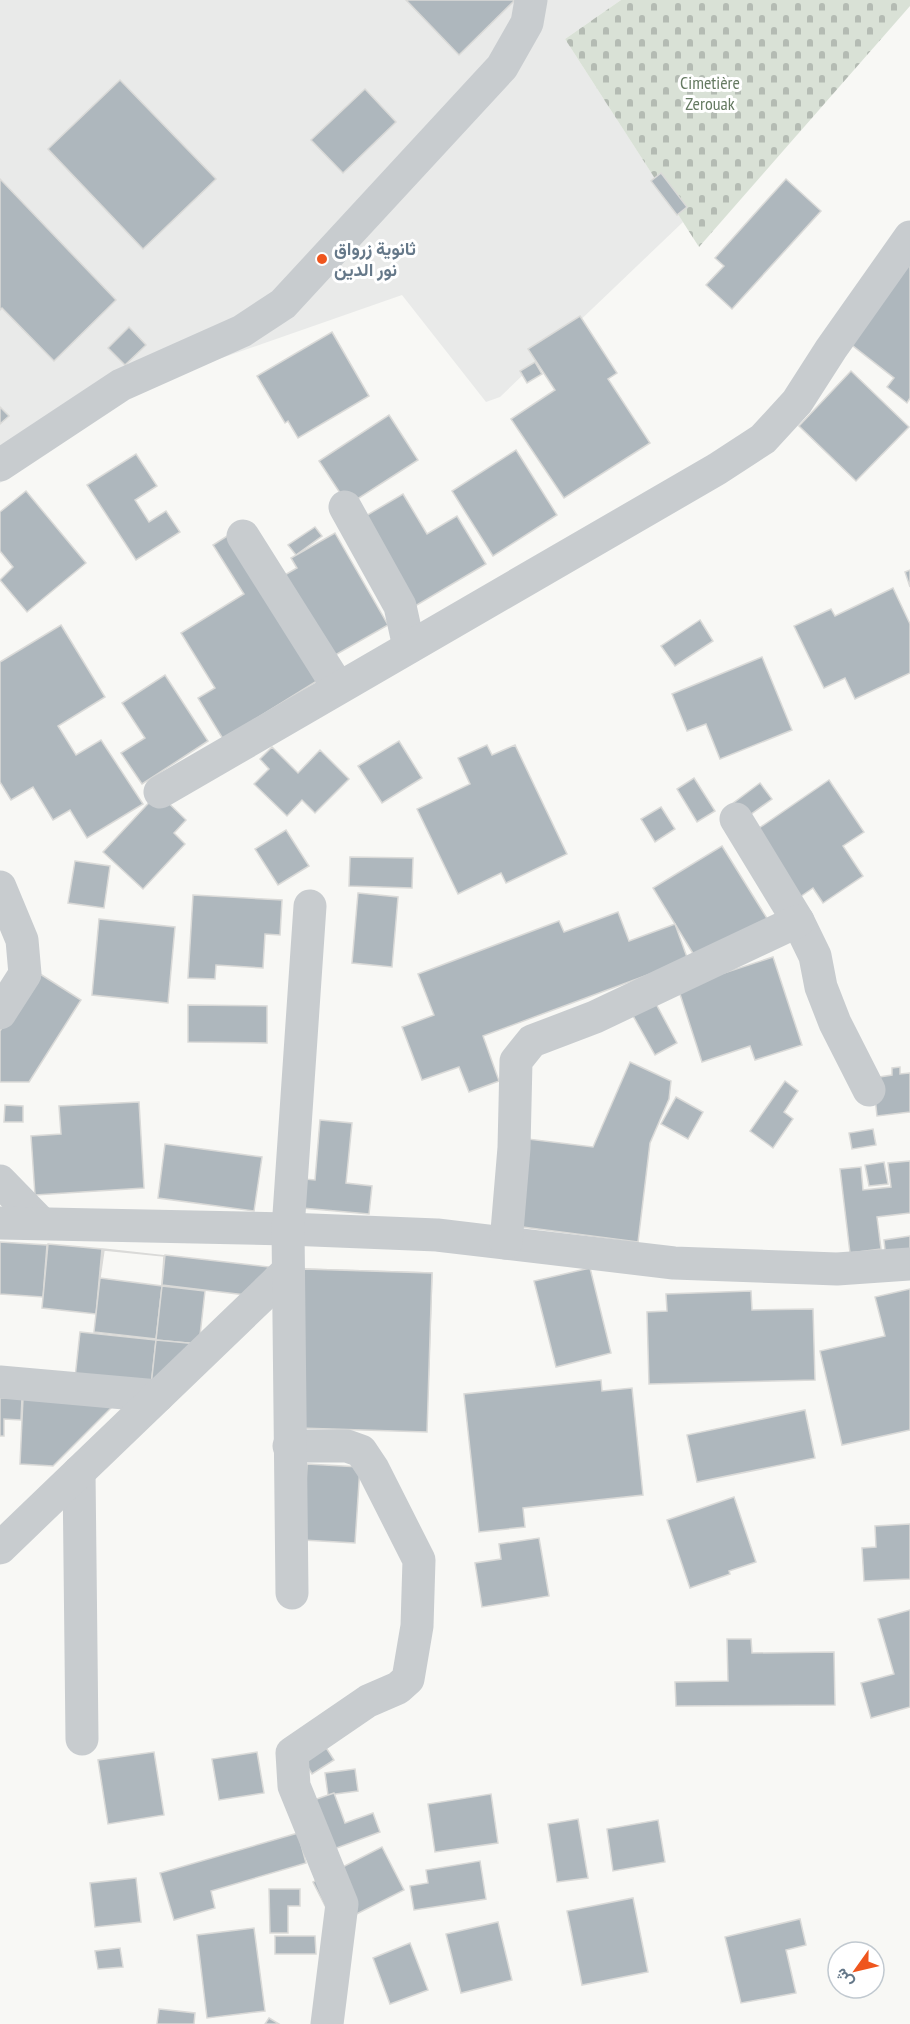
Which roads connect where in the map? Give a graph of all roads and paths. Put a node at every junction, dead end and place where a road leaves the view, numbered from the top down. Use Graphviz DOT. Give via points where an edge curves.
graph roads {
  1 [pos="531,0"];
  2 [pos="910,237"];
  3 [pos="0,465"];
  4 [pos="345,507"];
  5 [pos="243,536"];
  6 [pos="409,647"];
  7 [pos="338,687"];
  8 [pos="160,792"];
  9 [pos="736,819"];
  10 [pos="0,887"];
  11 [pos="310,906"];
  12 [pos="798,921"];
  13 [pos="0,1013"];
  14 [pos="869,1090"];
  15 [pos="0,1181"];
  16 [pos="0,1223"];
  17 [pos="41,1223"];
  18 [pos="288,1229"];
  19 [pos="506,1243"];
  20 [pos="910,1264"];
  21 [pos="288,1271"];
  22 [pos="0,1382"];
  23 [pos="158,1396"];
  24 [pos="289,1446"];
  25 [pos="79,1472"];
  26 [pos="0,1548"];
  27 [pos="292,1593"];
  28 [pos="82,1738"];
  29 [pos="327,2024"];
  1 -- 3 [label="street" via="527,23 502,67 283,304 242,331 121,385"];
  2 -- 6 [label="street" via="797,402 763,438 717,470"];
  4 -- 6 [label="street" via="400,606"];
  5 -- 7 [label="street"];
  6 -- 7 [label="street"];
  7 -- 8 [label="street"];
  9 -- 12 [label="street"];
  10 -- 13 [label="street" via="22,940 25,974"];
  11 -- 18 [label="street"];
  12 -- 14 [label="street" via="815,956 821,987 835,1023"];
  12 -- 19 [label="street" via="595,1017 532,1041 516,1061"];
  15 -- 17 [label="street"];
  16 -- 17 [label="street"];
  17 -- 18 [label="street"];
  18 -- 19 [label="street" via="437,1235"];
  18 -- 21 [label="street"];
  19 -- 20 [label="street" via="674,1263 837,1269"];
  21 -- 23 [label="street"];
  21 -- 24 [label="street"];
  22 -- 23 [label="street"];
  23 -- 25 [label="street"];
  24 -- 27 [label="street"];
  24 -- 29 [label="street" via="347,1446 362,1451 419,1560 417,1626 408,1679 292,1753 294,1786 342,1904"];
  25 -- 26 [label="street"];
  25 -- 28 [label="street"];
}
